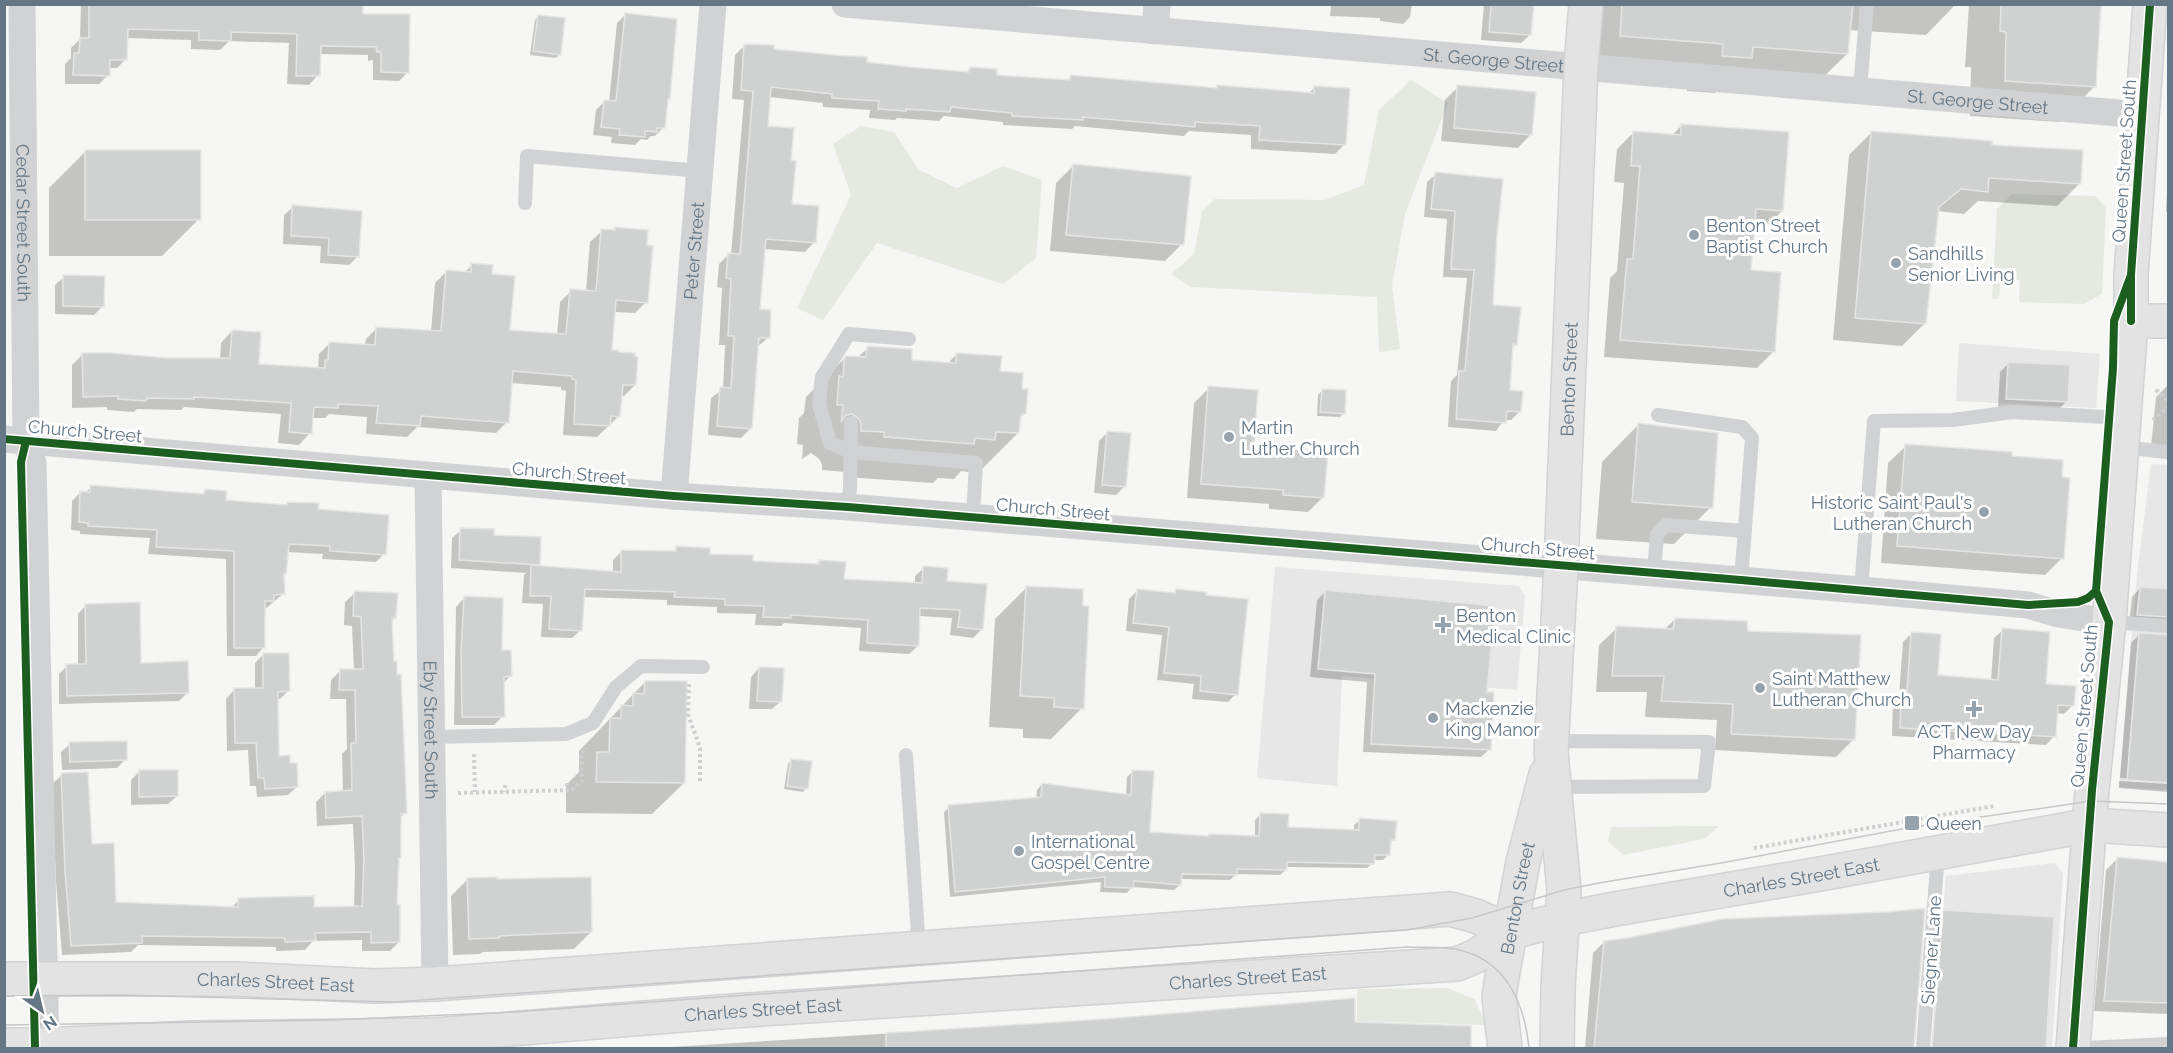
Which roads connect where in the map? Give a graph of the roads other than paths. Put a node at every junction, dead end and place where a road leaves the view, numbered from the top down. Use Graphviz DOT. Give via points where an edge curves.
graph roads {
  1 [pos="22,4"];
  2 [pos="713,4"];
  3 [pos="845,4"];
  4 [pos="1586,4"];
  5 [pos="1867,4"];
  6 [pos="2150,4"];
  7 [pos="1156,18"];
  8 [pos="1581,66"];
  9 [pos="1860,90"];
  10 [pos="2142,115"];
  11 [pos="700,171"];
  12 [pos="525,203"];
  13 [pos="2131,321"];
  14 [pos="2169,321"];
  15 [pos="909,339"];
  16 [pos="1658,415"];
  17 [pos="851,423"];
  18 [pos="2131,430"];
  19 [pos="15,440"];
  20 [pos="851,452"];
  21 [pos="2169,452"];
  22 [pos="428,476"];
  23 [pos="674,496"];
  24 [pos="848,507"];
  25 [pos="973,517"];
  26 [pos="1745,531"];
  27 [pos="1561,565"];
  28 [pos="1654,573"];
  29 [pos="1741,580"];
  30 [pos="1861,590"];
  31 [pos="2109,622"];
  32 [pos="2169,626"];
  33 [pos="703,667"];
  34 [pos="431,737"];
  35 [pos="1552,746"];
  36 [pos="906,754"];
  37 [pos="1555,787"];
  38 [pos="2091,825"];
  39 [pos="2169,830"];
  40 [pos="1938,852"];
  41 [pos="1563,919"];
  42 [pos="1512,932"];
  43 [pos="920,949"];
  44 [pos="1457,964"];
  45 [pos="44,978"];
  46 [pos="4,979"];
  47 [pos="435,984"];
  48 [pos="1499,997"];
  49 [pos="436,1042"];
  50 [pos="2169,1044"];
  51 [pos="4,1045"];
  52 [pos="46,1047"];
  53 [pos="1505,1048"];
  54 [pos="1557,1048"];
  55 [pos="1923,1048"];
  56 [pos="2073,1048"];
  57 [pos="2086,1048"];
  1 -- 19 [label="street, Cedar Street South"];
  2 -- 11 [label="street, Peter Street"];
  3 -- 7 [label="street, St. George Street"];
  4 -- 8 [label="main road, Benton Street"];
  5 -- 9 [label="lane"];
  6 -- 10 [label="main road, Queen Street South"];
  7 -- 8 [label="street, St. George Street"];
  8 -- 9 [label="street, St. George Street"];
  8 -- 27 [label="main road, Benton Street"];
  9 -- 10 [label="street, St. George Street"];
  10 -- 13 [label="main road, Queen Street South"];
  11 -- 12 [label="lane" via="527,156"];
  11 -- 23 [label="street, Peter Street"];
  13 -- 14 [label="main road"];
  13 -- 18 [label="main road, Queen Street South"];
  15 -- 20 [label="lane" via="849,334 822,377 819,404 830,443"];
  16 -- 26 [label="lane" via="1742,427 1752,438"];
  17 -- 20 [label="lane"];
  18 -- 21 [label="lane"];
  18 -- 30 [label="lane" via="2012,412 1953,420 1874,421"];
  18 -- 31 [label="main road, Queen Street South"];
  19 -- 22 [label="street, Church Street"];
  19 -- 45 [label="street, Cedar Street South" via="33,463"];
  20 -- 24 [label="lane"];
  20 -- 25 [label="lane" via="976,463"];
  22 -- 23 [label="street, Church Street"];
  22 -- 34 [label="street, Eby Street South"];
  23 -- 24 [label="street, Church Street"];
  24 -- 25 [label="street, Church Street"];
  25 -- 27 [label="street, Church Street"];
  26 -- 28 [label="lane" via="1666,525 1658,534"];
  26 -- 29 [label="lane"];
  27 -- 28 [label="street, Church Street"];
  27 -- 35 [label="main road, Benton Street"];
  28 -- 29 [label="street, Church Street"];
  29 -- 30 [label="street, Church Street"];
  30 -- 31 [label="street, Church Street" via="2028,605"];
  31 -- 32 [label="lane"];
  31 -- 38 [label="main road, Queen Street South"];
  33 -- 34 [label="lane" via="641,666 616,687 593,723 566,734"];
  34 -- 47 [label="street, Eby Street South"];
  35 -- 37 [label="main road, Benton Street"];
  35 -- 37 [label="lane" via="1709,742 1704,786"];
  35 -- 42 [label="main road, Benton Street" via="1523,862"];
  36 -- 43 [label="lane"];
  37 -- 41 [label="main road, Benton Street"];
  38 -- 39 [label="main road, Charles Street East"];
  38 -- 40 [label="main road, Charles Street East"];
  38 -- 56 [label="main road, Queen Street South"];
  40 -- 41 [label="main road, Charles Street East"];
  40 -- 55 [label="lane, Siegner Lane"];
  41 -- 42 [label="main road, Charles Street East"];
  41 -- 54 [label="main road, Benton Street"];
  42 -- 43 [label="main road, Charles Street East" via="1450,909"];
  42 -- 44 [label="main road, Charles Street East"];
  42 -- 48 [label="main road, Benton Street"];
  43 -- 47 [label="main road, Charles Street East"];
  44 -- 48 [label="main road" via="1479,975"];
  44 -- 49 [label="main road, Charles Street East" via="732,1011"];
  45 -- 46 [label="main road, Charles Street East"];
  45 -- 47 [label="main road, Charles Street East"];
  45 -- 52 [label="street, Cedar Street South"];
  48 -- 53 [label="main road, Benton Street"];
  49 -- 52 [label="main road, Charles Street East" via="193,1038"];
  50 -- 57 [label="lane"];
  51 -- 52 [label="main road, Charles Street East"];
}
